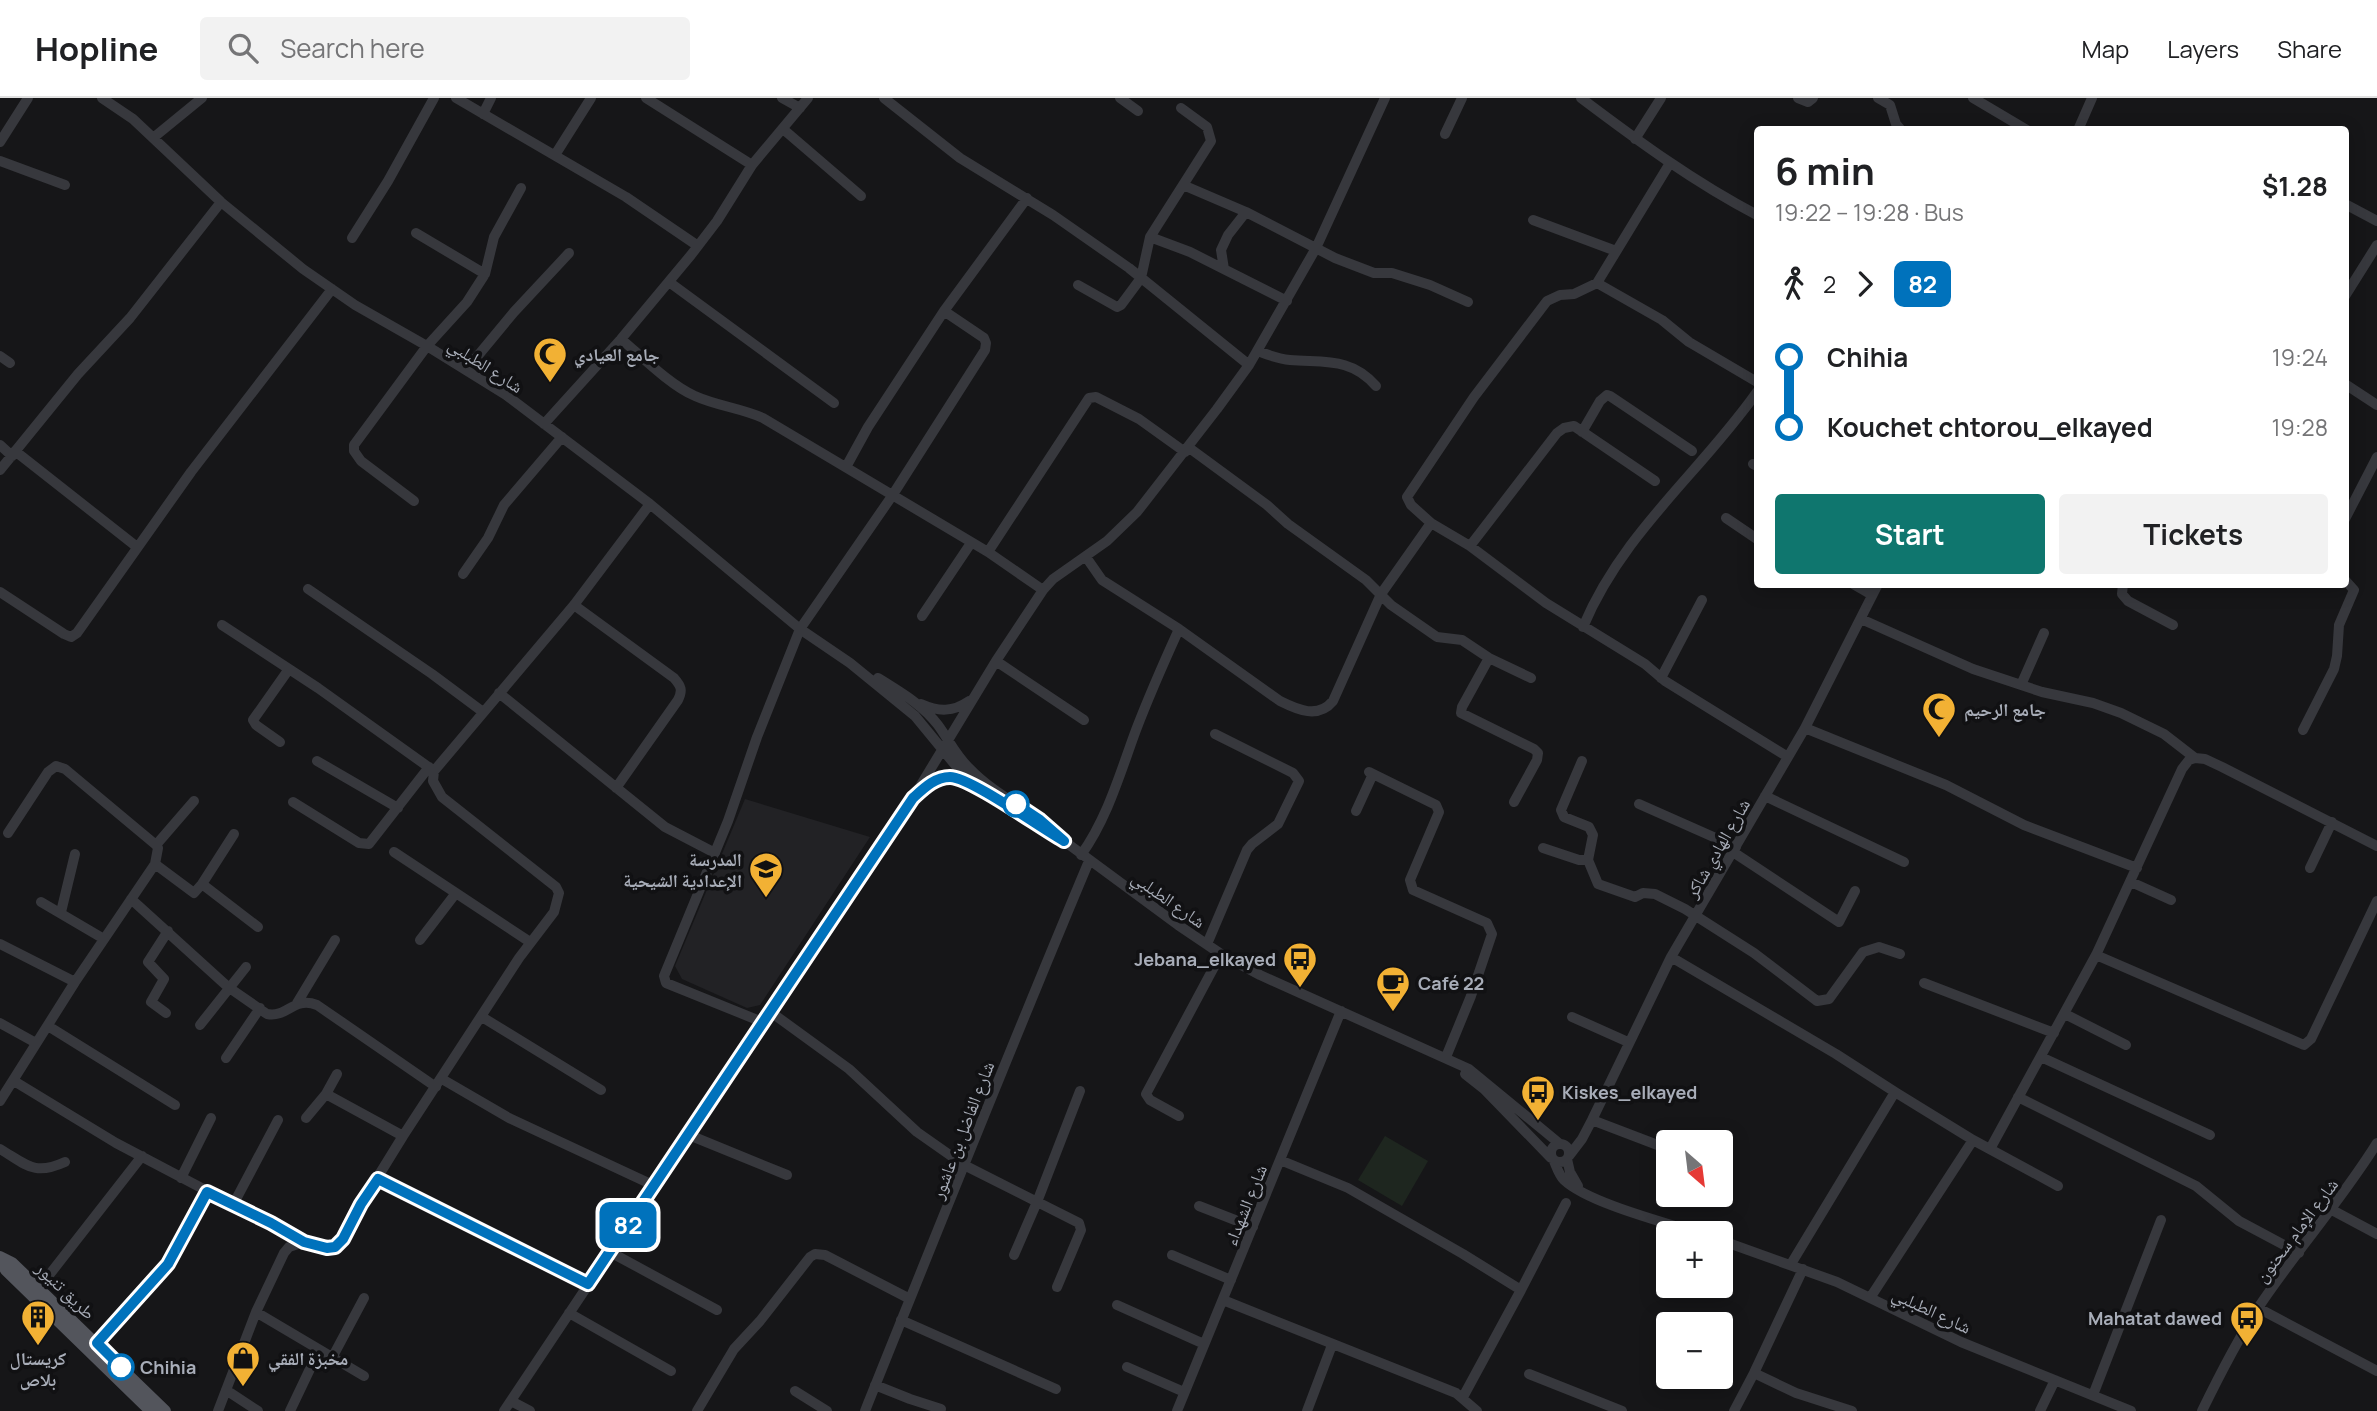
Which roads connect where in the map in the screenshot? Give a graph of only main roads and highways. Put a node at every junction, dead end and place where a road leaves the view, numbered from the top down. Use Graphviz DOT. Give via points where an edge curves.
graph roads {
  1 [pos="4,1265"];
  2 [pos="72,1326"];
  3 [pos="123,1376"];
  4 [pos="150,1411"];
  5 [pos="165,1411"];
  1 -- 2 [label="main road, طريق تنيور"];
  1 -- 2 [label="main road, طريق تنيور" via="39,1288"];
  2 -- 3 [label="main road, طريق تنيور"];
  2 -- 3 [label="main road, طريق تنيور" via="97,1343"];
  3 -- 4 [label="main road, طريق تنيور"];
  3 -- 5 [label="main road, طريق تنيور"];
}
